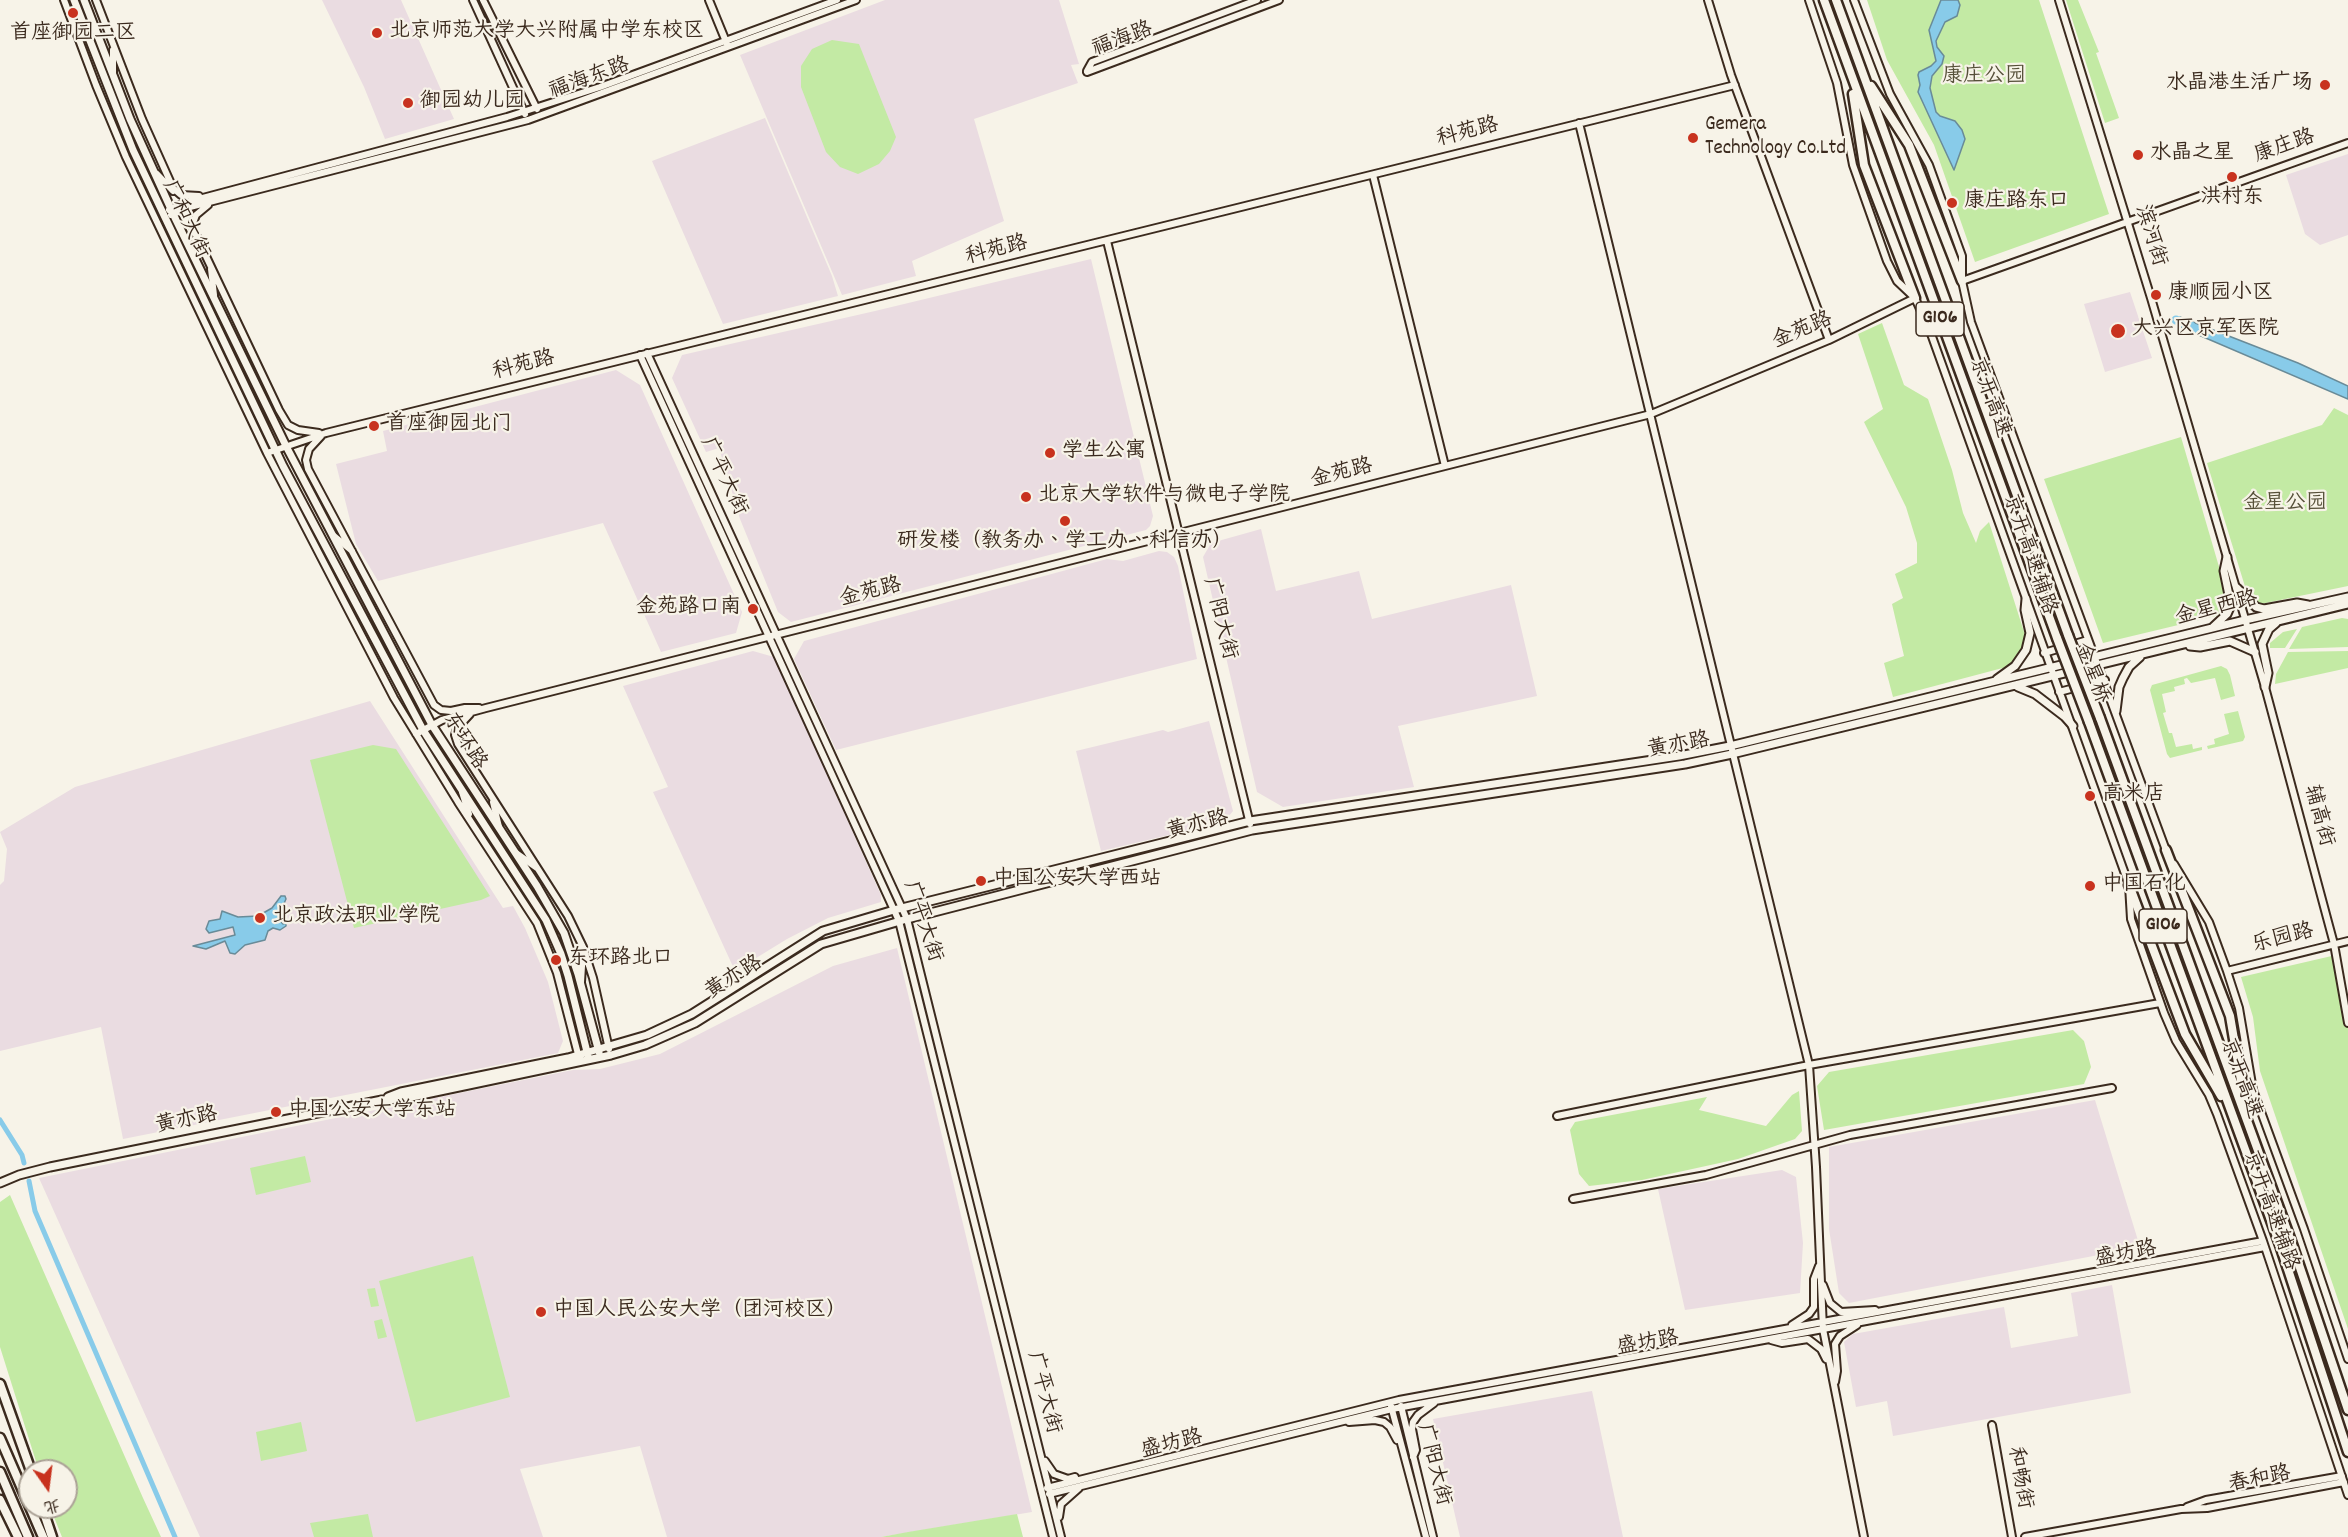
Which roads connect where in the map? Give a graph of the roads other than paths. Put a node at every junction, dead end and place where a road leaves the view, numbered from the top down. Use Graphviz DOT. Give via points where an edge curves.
graph roads {
  1 [pos="64,0"];
  2 [pos="74,0"];
  3 [pos="84,0"];
  4 [pos="96,0"];
  5 [pos="473,0"];
  6 [pos="483,0"];
  7 [pos="709,0"];
  8 [pos="837,0"];
  9 [pos="856,0"];
  10 [pos="1257,0"];
  11 [pos="1280,0"];
  12 [pos="1708,0"];
  13 [pos="1809,0"];
  14 [pos="1824,0"];
  15 [pos="1836,0"];
  16 [pos="1854,0"];
  17 [pos="2059,0"];
  18 [pos="727,44"];
  19 [pos="113,46"];
  20 [pos="1862,73"];
  21 [pos="1850,75"];
  22 [pos="114,80"];
  23 [pos="1735,85"];
  24 [pos="536,107"];
  25 [pos="524,111"];
  26 [pos="539,115"];
  27 [pos="528,120"];
  28 [pos="1580,123"];
  29 [pos="2348,143"];
  30 [pos="154,171"];
  31 [pos="1373,175"];
  32 [pos="230,194"];
  33 [pos="181,195"];
  34 [pos="172,211"];
  35 [pos="163,215"];
  36 [pos="155,218"];
  37 [pos="2127,221"];
  38 [pos="1107,241"];
  39 [pos="210,264"];
  40 [pos="1962,280"];
  41 [pos="214,298"];
  42 [pos="1915,298"];
  43 [pos="1829,340"];
  44 [pos="644,354"];
  45 [pos="269,411"];
  46 [pos="1651,414"];
  47 [pos="287,425"];
  48 [pos="326,433"];
  49 [pos="286,446"];
  50 [pos="271,451"];
  51 [pos="1445,466"];
  52 [pos="320,490"];
  53 [pos="323,518"];
  54 [pos="1180,533"];
  55 [pos="332,534"];
  56 [pos="354,553"];
  57 [pos="2228,557"];
  58 [pos="321,558"];
  59 [pos="343,581"];
  60 [pos="2237,588"];
  61 [pos="2348,597"];
  62 [pos="2026,599"];
  63 [pos="2348,604"];
  64 [pos="2311,605"];
  65 [pos="358,610"];
  66 [pos="2246,620"];
  67 [pos="2279,621"];
  68 [pos="2212,628"];
  69 [pos="2248,629"];
  70 [pos="2068,635"];
  71 [pos="773,636"];
  72 [pos="363,638"];
  73 [pos="2057,638"];
  74 [pos="2088,640"];
  75 [pos="2185,645"];
  76 [pos="2044,652"];
  77 [pos="2255,652"];
  78 [pos="2142,656"];
  79 [pos="2095,657"];
  80 [pos="2098,665"];
  81 [pos="2050,669"];
  82 [pos="2053,677"];
  83 [pos="2105,680"];
  84 [pos="1991,683"];
  85 [pos="2012,687"];
  86 [pos="2265,687"];
  87 [pos="413,689"];
  88 [pos="2059,692"];
  89 [pos="434,705"];
  90 [pos="486,708"];
  91 [pos="2116,711"];
  92 [pos="473,712"];
  93 [pos="2100,718"];
  94 [pos="2089,722"];
  95 [pos="432,725"];
  96 [pos="2073,726"];
  97 [pos="423,730"];
  98 [pos="416,734"];
  99 [pos="1730,746"];
  100 [pos="1732,754"];
  101 [pos="460,786"];
  102 [pos="492,795"];
  103 [pos="1250,821"];
  104 [pos="472,823"];
  105 [pos="1252,830"];
  106 [pos="500,831"];
  107 [pos="513,850"];
  108 [pos="2166,850"];
  109 [pos="540,870"];
  110 [pos="2129,885"];
  111 [pos="519,896"];
  112 [pos="903,908"];
  113 [pos="894,910"];
  114 [pos="541,911"];
  115 [pos="907,919"];
  116 [pos="899,921"];
  117 [pos="2348,941"];
  118 [pos="2334,944"];
  119 [pos="583,947"];
  120 [pos="2227,971"];
  121 [pos="581,983"];
  122 [pos="2160,1002"];
  123 [pos="2348,1023"];
  124 [pos="608,1047"];
  125 [pos="599,1054"];
  126 [pos="611,1055"];
  127 [pos="589,1056"];
  128 [pos="579,1058"];
  129 [pos="1809,1065"];
  130 [pos="2112,1088"];
  131 [pos="1557,1116"];
  132 [pos="2249,1126"];
  133 [pos="2238,1129"];
  134 [pos="1814,1143"];
  135 [pos="0,1183"];
  136 [pos="1573,1199"];
  137 [pos="2264,1244"];
  138 [pos="1820,1263"];
  139 [pos="1820,1276"];
  140 [pos="1885,1311"];
  141 [pos="1867,1321"];
  142 [pos="1822,1322"];
  143 [pos="1782,1329"];
  144 [pos="1823,1329"];
  145 [pos="1767,1340"];
  146 [pos="2348,1359"];
  147 [pos="1830,1369"];
  148 [pos="0,1384"];
  149 [pos="1834,1385"];
  150 [pos="1399,1400"];
  151 [pos="1438,1401"];
  152 [pos="1391,1406"];
  153 [pos="1401,1408"];
  154 [pos="2348,1410"];
  155 [pos="1342,1421"];
  156 [pos="1992,1425"];
  157 [pos="0,1438"];
  158 [pos="1401,1447"];
  159 [pos="1040,1451"];
  160 [pos="2348,1452"];
  161 [pos="1413,1457"];
  162 [pos="27,1459"];
  163 [pos="0,1472"];
  164 [pos="1102,1474"];
  165 [pos="18,1479"];
  166 [pos="2343,1479"];
  167 [pos="1085,1485"];
  168 [pos="1050,1491"];
  169 [pos="1042,1492"];
  170 [pos="2348,1496"];
  171 [pos="0,1500"];
  172 [pos="35,1519"];
  173 [pos="46,1519"];
  174 [pos="1061,1535"];
  175 [pos="18,1537"];
  176 [pos="28,1537"];
  177 [pos="43,1537"];
  178 [pos="52,1537"];
  179 [pos="1053,1537"];
  180 [pos="1426,1537"];
  181 [pos="1432,1537"];
  182 [pos="1863,1537"];
  183 [pos="2012,1537"];
  184 [pos="2025,1537"];
  1 -- 36 [label="street" via="115,131"];
  2 -- 35 [label="main road, 广和大街" via="102,76"];
  3 -- 22 [label="main road, 广和大街"];
  4 -- 19 [label="street"];
  5 -- 25 [label="street"];
  6 -- 24 [label="street"];
  7 -- 18 [label="street"];
  8 -- 18 [label="street, 福海东路"];
  9 -- 18 [label="street, 福海东路"];
  10 -- 11 [label="street, 福海路" via="1092,62 1087,72"];
  12 -- 23 [label="street"];
  13 -- 42 [label="street, 京开高速辅路" via="1837,83 1856,176 1887,261 1897,281"];
  14 -- 21 [label="highway, 京开高速 / G106"];
  15 -- 20 [label="highway, 京开高速 / G106"];
  16 -- 40 [label="street, 京开高速辅路" via="1890,94 1929,165 1962,256"];
  17 -- 37 [label="street, 滨河街"];
  18 -- 24 [label="street, 福海东路"];
  18 -- 26 [label="street, 福海东路"];
  19 -- 22 [label="street"];
  19 -- 33 [label="street" via="166,173"];
  20 -- 40 [label="highway" via="1909,145"];
  20 -- 70 [label="highway, 京开高速 / G106"];
  21 -- 42 [label="highway" via="1864,165"];
  21 -- 73 [label="highway, 京开高速 / G106"];
  22 -- 30 [label="main road, 广和大街"];
  23 -- 28 [label="street, 科苑路"];
  23 -- 43 [label="street"];
  24 -- 25 [label="street, 福海东路"];
  24 -- 26 [label="street"];
  25 -- 27 [label="street"];
  25 -- 32 [label="street, 福海东路"];
  26 -- 27 [label="street, 福海东路"];
  27 -- 32 [label="street, 福海东路"];
  28 -- 31 [label="street, 科苑路"];
  28 -- 46 [label="street"];
  29 -- 37 [label="street, 康庄路"];
  30 -- 33 [label="street"];
  30 -- 34 [label="main road, 广和大街"];
  31 -- 38 [label="street, 科苑路"];
  31 -- 51 [label="street"];
  32 -- 33 [label="street"];
  32 -- 34 [label="street, 福海东路"];
  32 -- 39 [label="street" via="202,208 193,223"];
  34 -- 35 [label="street, 福海东路"];
  34 -- 41 [label="main road, 广和大街"];
  35 -- 36 [label="street, 福海东路"];
  35 -- 50 [label="main road, 广和大街"];
  36 -- 50 [label="street"];
  37 -- 40 [label="street, 康庄路"];
  37 -- 57 [label="street, 滨河街"];
  38 -- 44 [label="street, 科苑路"];
  38 -- 54 [label="street, 广阳大街"];
  39 -- 41 [label="street"];
  39 -- 47 [label="street"];
  40 -- 74 [label="street, 京开高速辅路" via="1971,321"];
  41 -- 45 [label="main road, 广和大街"];
  42 -- 43 [label="street, 金苑路"];
  42 -- 62 [label="street, 京开高速辅路"];
  43 -- 46 [label="street, 金苑路"];
  44 -- 48 [label="street, 科苑路"];
  44 -- 71 [label="street, 广平大街"];
  45 -- 47 [label="street"];
  45 -- 49 [label="main road, 广和大街"];
  46 -- 51 [label="street, 金苑路"];
  46 -- 99 [label="street"];
  47 -- 48 [label="street"];
  48 -- 49 [label="street, 科苑路"];
  48 -- 52 [label="street" via="309,449 306,460"];
  49 -- 50 [label="street, 科苑路"];
  49 -- 53 [label="main road, 东环路"];
  50 -- 58 [label="street"];
  50 -- 59 [label="main road, 东环路"];
  51 -- 54 [label="street, 金苑路"];
  52 -- 53 [label="street"];
  52 -- 56 [label="street"];
  53 -- 55 [label="main road, 东环路"];
  54 -- 71 [label="street, 金苑路"];
  54 -- 103 [label="street, 广阳大街"];
  55 -- 56 [label="street"];
  55 -- 87 [label="main road, 东环路"];
  56 -- 89 [label="street"];
  57 -- 60 [label="street, 滨河街"];
  57 -- 68 [label="main road" via="2224,571 2231,604 2227,614"];
  58 -- 59 [label="street"];
  58 -- 72 [label="street"];
  59 -- 65 [label="main road, 东环路"];
  60 -- 64 [label="main road" via="2256,607 2264,609 2297,603"];
  60 -- 66 [label="street, 滨河街"];
  61 -- 64 [label="main road, 金星西路"];
  62 -- 76 [label="street, 京开高速辅路"];
  62 -- 84 [label="main road" via="2030,633 2026,650 2015,666"];
  63 -- 67 [label="main road, 金星西路"];
  64 -- 66 [label="main road, 金星西路"];
  65 -- 72 [label="street"];
  65 -- 97 [label="main road, 东环路"];
  66 -- 68 [label="main road, 金星西路"];
  66 -- 69 [label="street, 辅高街"];
  67 -- 69 [label="main road, 金星西路"];
  67 -- 86 [label="main road" via="2269,629 2262,644 2268,673"];
  68 -- 79 [label="main road, 金星西路"];
  69 -- 75 [label="main road, 金星西路"];
  69 -- 77 [label="street, 辅高街"];
  70 -- 93 [label="highway, 金星桥 / G106, bridge"];
  71 -- 90 [label="street, 金苑路"];
  71 -- 112 [label="street, 广平大街"];
  71 -- 113 [label="street, 广平大街"];
  72 -- 98 [label="street"];
  73 -- 94 [label="highway, 金星桥 / G106, bridge"];
  74 -- 76 [label="street"];
  74 -- 79 [label="street, 京开高速辅路"];
  75 -- 77 [label="main road" via="2200,647 2230,641"];
  75 -- 78 [label="main road, 金星西路"];
  76 -- 81 [label="street, 京开高速辅路"];
  77 -- 86 [label="street, 辅高街"];
  78 -- 80 [label="main road, 金星西路"];
  78 -- 91 [label="main road" via="2123,678"];
  79 -- 80 [label="street, 京开高速辅路"];
  79 -- 81 [label="main road, 金星西路"];
  80 -- 82 [label="main road, 金星西路"];
  80 -- 83 [label="street, 京开高速辅路"];
  81 -- 82 [label="street, 京开高速辅路"];
  81 -- 84 [label="main road, 黄亦路"];
  82 -- 85 [label="main road, 黄亦路"];
  82 -- 88 [label="street, 京开高速辅路"];
  83 -- 88 [label="street"];
  83 -- 91 [label="street, 京开高速辅路"];
  84 -- 99 [label="main road, 黄亦路"];
  85 -- 96 [label="main road" via="2034,694"];
  85 -- 100 [label="main road, 黄亦路"];
  86 -- 118 [label="street, 辅高街"];
  87 -- 89 [label="street"];
  87 -- 95 [label="main road, 东环路"];
  88 -- 96 [label="street, 京开高速辅路"];
  89 -- 90 [label="street" via="451,711"];
  90 -- 92 [label="street, 金苑路"];
  91 -- 108 [label="street, 京开高速辅路"];
  92 -- 95 [label="street, 金苑路"];
  92 -- 102 [label="street" via="455,735"];
  93 -- 132 [label="highway, 京开高速 / G106"];
  94 -- 133 [label="highway, 京开高速 / G106"];
  95 -- 97 [label="street, 金苑路"];
  95 -- 106 [label="main road, 东环路"];
  96 -- 110 [label="street, 京开高速辅路"];
  97 -- 98 [label="street, 金苑路"];
  97 -- 101 [label="main road, 东环路"];
  98 -- 104 [label="street"];
  99 -- 100 [label="street"];
  99 -- 103 [label="main road, 黄亦路"];
  100 -- 105 [label="main road, 黄亦路"];
  100 -- 129 [label="street"];
  101 -- 104 [label="street"];
  101 -- 114 [label="main road, 东环路"];
  102 -- 106 [label="street"];
  102 -- 109 [label="street"];
  103 -- 105 [label="street, 广阳大街"];
  103 -- 112 [label="main road, 黄亦路"];
  104 -- 111 [label="street"];
  105 -- 115 [label="main road, 黄亦路"];
  106 -- 107 [label="main road, 东环路"];
  107 -- 109 [label="street"];
  107 -- 121 [label="main road, 东环路" via="555,917"];
  108 -- 120 [label="street, 京开高速辅路" via="2201,907"];
  108 -- 132 [label="highway" via="2230,1016"];
  109 -- 119 [label="street"];
  110 -- 122 [label="street, 京开高速辅路" via="2131,919"];
  110 -- 133 [label="highway" via="2185,1034"];
  111 -- 114 [label="street"];
  111 -- 128 [label="street" via="548,947"];
  112 -- 113 [label="main road, 黄亦路"];
  112 -- 115 [label="street, 广平大街"];
  113 -- 116 [label="street, 广平大街"];
  113 -- 124 [label="main road, 黄亦路" via="823,932 692,1014 647,1035"];
  114 -- 127 [label="main road, 东环路" via="561,954"];
  115 -- 116 [label="main road, 黄亦路"];
  115 -- 159 [label="street, 广平大街"];
  116 -- 126 [label="main road, 黄亦路" via="821,944 695,1023"];
  116 -- 169 [label="street, 广平大街"];
  117 -- 118 [label="street, 乐园路"];
  118 -- 120 [label="street, 乐园路"];
  118 -- 123 [label="street, 辅高街"];
  119 -- 121 [label="street"];
  119 -- 124 [label="street"];
  120 -- 146 [label="street, 京开高速辅路" via="2239,1008 2253,1090"];
  121 -- 125 [label="main road, 东环路"];
  122 -- 129 [label="street"];
  122 -- 137 [label="street, 京开高速辅路" via="2176,1041 2209,1095"];
  124 -- 125 [label="main road, 黄亦路"];
  124 -- 126 [label="street"];
  125 -- 126 [label="main road, 黄亦路"];
  125 -- 127 [label="main road, 黄亦路"];
  127 -- 128 [label="main road, 黄亦路"];
  128 -- 135 [label="main road, 黄亦路" via="41,1169"];
  129 -- 131 [label="street"];
  129 -- 134 [label="street"];
  130 -- 134 [label="street"];
  132 -- 154 [label="highway, 京开高速 / G106"];
  133 -- 160 [label="highway, 京开高速 / G106"];
  134 -- 136 [label="street" via="1706,1175"];
  134 -- 138 [label="street"];
  137 -- 140 [label="street, 盛坊路"];
  137 -- 141 [label="street, 盛坊路"];
  137 -- 166 [label="street, 京开高速辅路"];
  138 -- 139 [label="street"];
  138 -- 143 [label="street" via="1814,1279 1814,1307 1798,1322"];
  139 -- 140 [label="street" via="1834,1309"];
  139 -- 142 [label="street"];
  140 -- 142 [label="street, 盛坊路"];
  141 -- 144 [label="street, 盛坊路"];
  141 -- 149 [label="street" via="1850,1328 1835,1344"];
  142 -- 143 [label="street, 盛坊路"];
  142 -- 144 [label="street"];
  143 -- 150 [label="street, 盛坊路"];
  144 -- 145 [label="street, 盛坊路"];
  144 -- 147 [label="street"];
  145 -- 147 [label="street" via="1782,1343 1808,1339 1821,1349"];
  145 -- 151 [label="street, 盛坊路"];
  147 -- 149 [label="street"];
  148 -- 162 [label="highway"];
  149 -- 182 [label="street"];
  150 -- 152 [label="street, 盛坊路"];
  150 -- 153 [label="street, 广阳大街"];
  151 -- 153 [label="street, 盛坊路"];
  151 -- 161 [label="street" via="1413,1422"];
  152 -- 153 [label="street, 盛坊路"];
  152 -- 155 [label="street, 盛坊路"];
  152 -- 158 [label="street, 广阳大街"];
  152 -- 164 [label="street, 盛坊路"];
  153 -- 161 [label="street, 广阳大街"];
  155 -- 158 [label="street" via="1383,1422"];
  155 -- 167 [label="street, 盛坊路"];
  156 -- 183 [label="street, 和畅街"];
  157 -- 165 [label="highway"];
  158 -- 180 [label="street, 广阳大街"];
  159 -- 164 [label="street" via="1048,1467 1061,1478"];
  159 -- 168 [label="street, 广平大街"];
  161 -- 181 [label="street, 广阳大街"];
  163 -- 176 [label="highway"];
  164 -- 168 [label="street, 盛坊路"];
  166 -- 170 [label="street, 京开高速辅路"];
  166 -- 184 [label="street, 春和路" via="2207,1508 2181,1509"];
  167 -- 168 [label="street, 盛坊路"];
  167 -- 174 [label="street" via="1061,1504"];
  168 -- 169 [label="street, 盛坊路"];
  168 -- 174 [label="street, 广平大街"];
  169 -- 179 [label="street, 广平大街"];
  171 -- 175 [label="highway"];
  172 -- 177 [label="highway"];
  173 -- 178 [label="highway"];
}
